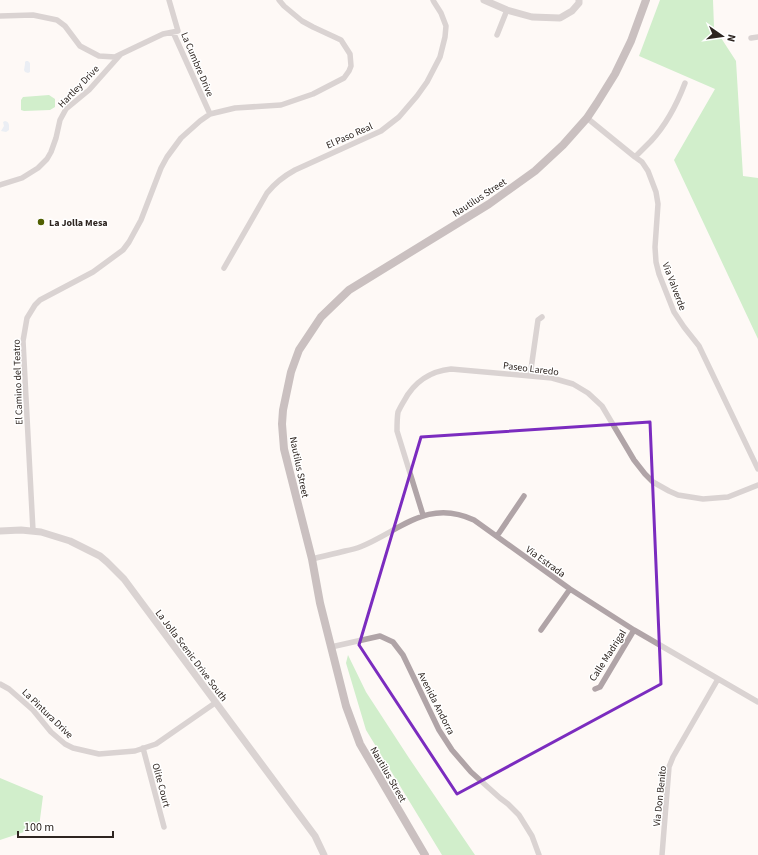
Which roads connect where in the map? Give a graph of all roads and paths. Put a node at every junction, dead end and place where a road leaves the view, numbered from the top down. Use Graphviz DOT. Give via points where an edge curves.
graph roads {
  1 [pos="169,0"];
  2 [pos="279,0"];
  3 [pos="433,0"];
  4 [pos="484,0"];
  5 [pos="579,0"];
  6 [pos="646,0"];
  7 [pos="507,10"];
  8 [pos="0,16"];
  9 [pos="173,32"];
  10 [pos="497,35"];
  11 [pos="758,37"];
  12 [pos="751,38"];
  13 [pos="121,54"];
  14 [pos="685,83"];
  15 [pos="210,114"];
  16 [pos="587,118"];
  17 [pos="635,157"];
  18 [pos="0,185"];
  19 [pos="224,268"];
  20 [pos="542,317"];
  21 [pos="530,376"];
  22 [pos="758,469"];
  23 [pos="758,485"];
  24 [pos="524,496"];
  25 [pos="423,515"];
  26 [pos="0,531"];
  27 [pos="32,531"];
  28 [pos="497,536"];
  29 [pos="312,559"];
  30 [pos="570,589"];
  31 [pos="541,630"];
  32 [pos="634,630"];
  33 [pos="331,647"];
  34 [pos="718,679"];
  35 [pos="0,684"];
  36 [pos="595,689"];
  37 [pos="758,702"];
  38 [pos="216,703"];
  39 [pos="143,748"];
  40 [pos="164,827"];
  41 [pos="324,855"];
  42 [pos="425,855"];
  43 [pos="538,855"];
  44 [pos="662,855"];
  1 -- 9 [label="street, La Cumbre Drive" via="178,31"];
  2 -- 15 [label="street, El Camino del Teatro" via="302,21 341,40 350,54 349,71 344,78 313,94 281,105 235,108"];
  3 -- 19 [label="street, El Paso Real" via="446,26 445,37 440,57 417,96 399,117 381,131 295,170 273,186"];
  4 -- 7 [label="street"];
  5 -- 7 [label="street" via="572,11 560,18 532,17"];
  6 -- 16 [label="main road, Nautilus Street" via="625,54"];
  7 -- 10 [label="street"];
  8 -- 13 [label="street" via="33,15 57,20 65,26 80,46 99,56 115,57"];
  9 -- 13 [label="street, Hartley Drive" via="163,34"];
  9 -- 15 [label="street, La Cumbre Drive"];
  11 -- 12 [label="street"];
  13 -- 18 [label="street, Hartley Drive" via="89,90 66,109 47,159 22,178"];
  14 -- 17 [label="street" via="665,123"];
  15 -- 27 [label="street, El Camino del Teatro" via="181,138 167,157 141,220 123,250 93,272 40,300 26,318 23,341"];
  16 -- 17 [label="street, Via Valverde"];
  16 -- 29 [label="main road, Nautilus Street" via="563,146 535,171 489,204 349,290 321,317 299,350 283,410 282,424 284,449"];
  17 -- 22 [label="street, Via Valverde" via="648,171 656,192 658,204 655,247 659,274 674,312 699,346"];
  20 -- 21 [label="street" via="538,320"];
  21 -- 23 [label="street, Paseo Laredo" via="552,378 573,384 588,393 602,406 645,474 669,492 703,499 728,497"];
  21 -- 25 [label="street, Paseo Laredo" via="442,370 417,383 408,393 399,411 397,431"];
  24 -- 28 [label="street"];
  25 -- 28 [label="street, Via Estrada" via="452,513 468,517"];
  25 -- 29 [label="street, Via Estrada" via="359,547"];
  26 -- 27 [label="street, La Jolla Scenic Drive South"];
  27 -- 38 [label="street, La Jolla Scenic Drive South" via="70,541 107,562 124,579"];
  28 -- 30 [label="street, Via Estrada"];
  29 -- 33 [label="main road, Nautilus Street"];
  30 -- 31 [label="street"];
  30 -- 32 [label="street, Via Estrada"];
  32 -- 34 [label="street, Via Estrada"];
  32 -- 36 [label="street, Calle Madrigal" via="600,687"];
  33 -- 42 [label="main road, Nautilus Street" via="346,706 360,744"];
  33 -- 43 [label="street, Avenida Andorra" via="380,636 393,642 403,656 452,750 471,772 519,815 532,836"];
  34 -- 37 [label="street, Via Estrada"];
  34 -- 44 [label="street, Via Don Benito" via="669,767"];
  35 -- 39 [label="street, La Pintura Drive" via="9,688 33,710 51,732 73,748 99,754"];
  38 -- 39 [label="street, La Pintura Drive" via="156,744"];
  38 -- 41 [label="street, La Jolla Scenic Drive South" via="315,836"];
  39 -- 40 [label="street, Olite Court"];
}
